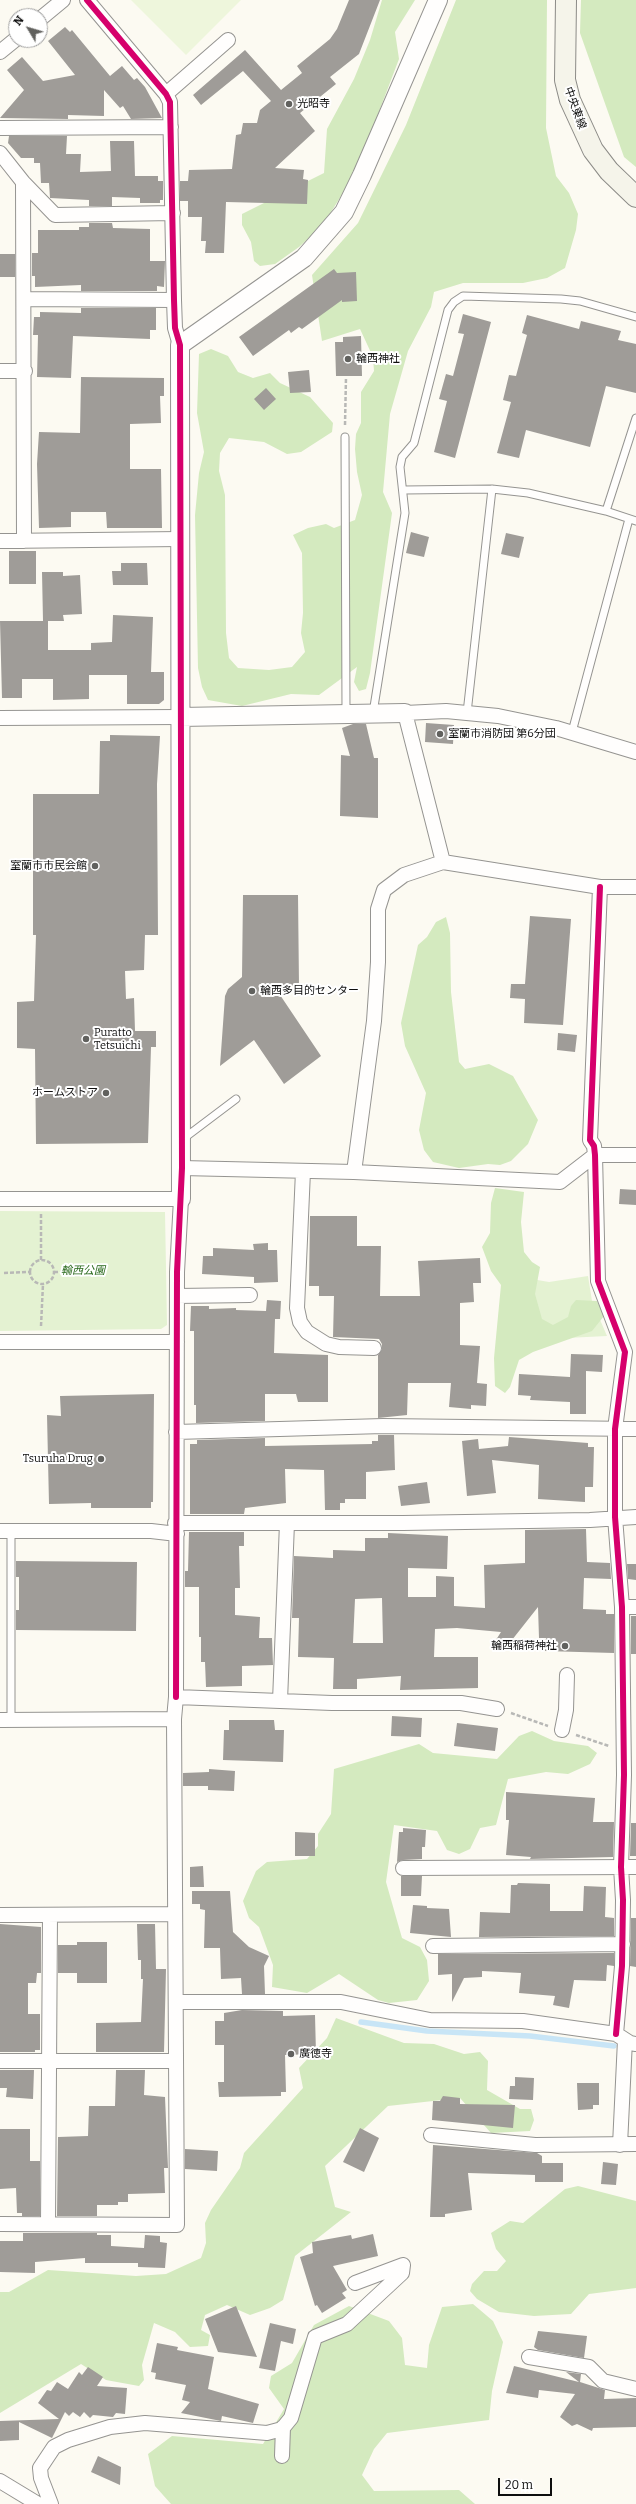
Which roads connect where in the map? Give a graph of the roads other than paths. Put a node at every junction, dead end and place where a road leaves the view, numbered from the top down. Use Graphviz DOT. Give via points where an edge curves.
graph roads {
  1 [pos="63,0"];
  2 [pos="87,0"];
  3 [pos="438,0"];
  4 [pos="566,0"];
  5 [pos="48,12"];
  6 [pos="228,40"];
  7 [pos="8,46"];
  8 [pos="0,52"];
  9 [pos="166,94"];
  10 [pos="171,127"];
  11 [pos="0,128"];
  12 [pos="0,153"];
  13 [pos="23,182"];
  14 [pos="636,197"];
  15 [pos="173,213"];
  16 [pos="24,299"];
  17 [pos="174,300"];
  18 [pos="636,317"];
  19 [pos="180,345"];
  20 [pos="0,371"];
  21 [pos="25,371"];
  22 [pos="636,418"];
  23 [pos="345,437"];
  24 [pos="492,489"];
  25 [pos="404,490"];
  26 [pos="606,511"];
  27 [pos="632,520"];
  28 [pos="181,539"];
  29 [pos="0,541"];
  30 [pos="24,541"];
  31 [pos="346,713"];
  32 [pos="405,713"];
  33 [pos="467,713"];
  34 [pos="373,714"];
  35 [pos="180,717"];
  36 [pos="0,718"];
  37 [pos="572,732"];
  38 [pos="636,752"];
  39 [pos="443,862"];
  40 [pos="600,887"];
  41 [pos="636,887"];
  42 [pos="236,1099"];
  43 [pos="182,1140"];
  44 [pos="595,1155"];
  45 [pos="636,1155"];
  46 [pos="182,1168"];
  47 [pos="303,1171"];
  48 [pos="354,1172"];
  49 [pos="0,1199"];
  50 [pos="181,1200"];
  51 [pos="250,1294"];
  52 [pos="177,1296"];
  53 [pos="0,1342"];
  54 [pos="177,1342"];
  55 [pos="374,1348"];
  56 [pos="615,1429"];
  57 [pos="636,1429"];
  58 [pos="176,1432"];
  59 [pos="615,1517"];
  60 [pos="636,1517"];
  61 [pos="286,1523"];
  62 [pos="176,1528"];
  63 [pos="6,1531"];
  64 [pos="622,1607"];
  65 [pos="636,1607"];
  66 [pos="567,1675"];
  67 [pos="176,1697"];
  68 [pos="280,1701"];
  69 [pos="497,1709"];
  70 [pos="174,1719"];
  71 [pos="5,1720"];
  72 [pos="562,1730"];
  73 [pos="630,1775"];
  74 [pos="621,1867"];
  75 [pos="636,1867"];
  76 [pos="403,1868"];
  77 [pos="175,1914"];
  78 [pos="0,1915"];
  79 [pos="50,1915"];
  80 [pos="623,1944"];
  81 [pos="433,1946"];
  82 [pos="176,2002"];
  83 [pos="626,2039"];
  84 [pos="0,2061"];
  85 [pos="48,2061"];
  86 [pos="176,2061"];
  87 [pos="432,2135"];
  88 [pos="636,2144"];
  89 [pos="620,2145"];
  90 [pos="0,2224"];
  91 [pos="48,2224"];
  92 [pos="355,2283"];
  93 [pos="529,2357"];
  94 [pos="636,2389"];
  95 [pos="283,2427"];
  96 [pos="282,2456"];
  97 [pos="0,2481"];
  98 [pos="38,2504"];
  99 [pos="51,2504"];
  1 -- 5 [label="street"];
  2 -- 9 [label="street"];
  3 -- 19 [label="street" via="344,212 304,258"];
  4 -- 14 [label="main road, 中央東線" via="565,80 570,100 593,150 609,171"];
  6 -- 9 [label="street"];
  7 -- 8 [label="street"];
  9 -- 10 [label="street" via="170,102"];
  10 -- 11 [label="street"];
  10 -- 15 [label="street"];
  12 -- 13 [label="street"];
  13 -- 15 [label="street" via="55,215"];
  13 -- 16 [label="street"];
  15 -- 17 [label="street"];
  16 -- 17 [label="street"];
  16 -- 21 [label="street"];
  17 -- 19 [label="street" via="175,328"];
  18 -- 25 [label="lane" via="580,301 561,299 463,296 454,302 448,310 414,442 402,457 400,467"];
  19 -- 28 [label="street"];
  20 -- 21 [label="street"];
  21 -- 30 [label="street"];
  22 -- 26 [label="lane"];
  23 -- 31 [label="lane"];
  24 -- 25 [label="lane"];
  24 -- 26 [label="lane" via="528,492"];
  24 -- 33 [label="lane"];
  25 -- 34 [label="lane" via="405,513"];
  26 -- 27 [label="lane"];
  27 -- 37 [label="lane"];
  28 -- 30 [label="street"];
  28 -- 35 [label="street"];
  29 -- 30 [label="street"];
  31 -- 34 [label="street"];
  31 -- 35 [label="street"];
  32 -- 33 [label="street"];
  32 -- 34 [label="street"];
  32 -- 39 [label="street"];
  33 -- 37 [label="street" via="498,716"];
  35 -- 36 [label="street"];
  35 -- 43 [label="street"];
  37 -- 38 [label="street"];
  39 -- 40 [label="street"];
  39 -- 48 [label="street" via="404,875 384,890 378,909 374,1021"];
  40 -- 41 [label="street"];
  40 -- 44 [label="street" via="590,1140"];
  42 -- 43 [label="lane"];
  43 -- 46 [label="street"];
  44 -- 45 [label="street"];
  44 -- 48 [label="street" via="560,1182"];
  44 -- 56 [label="street" via="598,1282 625,1352"];
  46 -- 47 [label="street"];
  46 -- 50 [label="street"];
  47 -- 48 [label="street"];
  47 -- 55 [label="street" via="297,1308 300,1322 307,1332 326,1344"];
  49 -- 50 [label="street"];
  50 -- 52 [label="street"];
  51 -- 52 [label="street"];
  52 -- 54 [label="street"];
  53 -- 54 [label="street"];
  54 -- 58 [label="street"];
  56 -- 57 [label="street"];
  56 -- 58 [label="street" via="383,1426"];
  56 -- 59 [label="street"];
  58 -- 62 [label="street"];
  59 -- 60 [label="street"];
  59 -- 61 [label="street" via="590,1520"];
  59 -- 64 [label="street"];
  61 -- 62 [label="street"];
  61 -- 68 [label="street"];
  62 -- 63 [label="street" via="151,1531"];
  62 -- 67 [label="street"];
  63 -- 71 [label="lane"];
  64 -- 65 [label="street"];
  64 -- 73 [label="street"];
  66 -- 72 [label="street" via="566,1710"];
  67 -- 68 [label="street"];
  67 -- 70 [label="street"];
  68 -- 69 [label="street" via="460,1703"];
  70 -- 71 [label="street"];
  70 -- 77 [label="street"];
  73 -- 74 [label="street"];
  74 -- 75 [label="street"];
  74 -- 76 [label="street"];
  74 -- 80 [label="street"];
  77 -- 79 [label="street"];
  77 -- 82 [label="street"];
  78 -- 79 [label="street"];
  79 -- 85 [label="street"];
  80 -- 81 [label="street"];
  80 -- 83 [label="street"];
  82 -- 83 [label="street" via="341,2002 430,2020 523,2021"];
  82 -- 86 [label="street"];
  83 -- 89 [label="street"];
  84 -- 85 [label="street"];
  85 -- 86 [label="street"];
  85 -- 91 [label="street"];
  86 -- 91 [label="street" via="177,2225"];
  87 -- 89 [label="street" via="534,2145"];
  88 -- 89 [label="street"];
  90 -- 91 [label="street"];
  92 -- 95 [label="street" via="403,2265 402,2273 347,2324 315,2337 290,2418"];
  93 -- 94 [label="street" via="590,2367 602,2381"];
  95 -- 96 [label="street"];
  95 -- 99 [label="street" via="267,2433 145,2423 110,2427 68,2440 54,2447 40,2468 40,2478"];
  97 -- 98 [label="street"];
}
